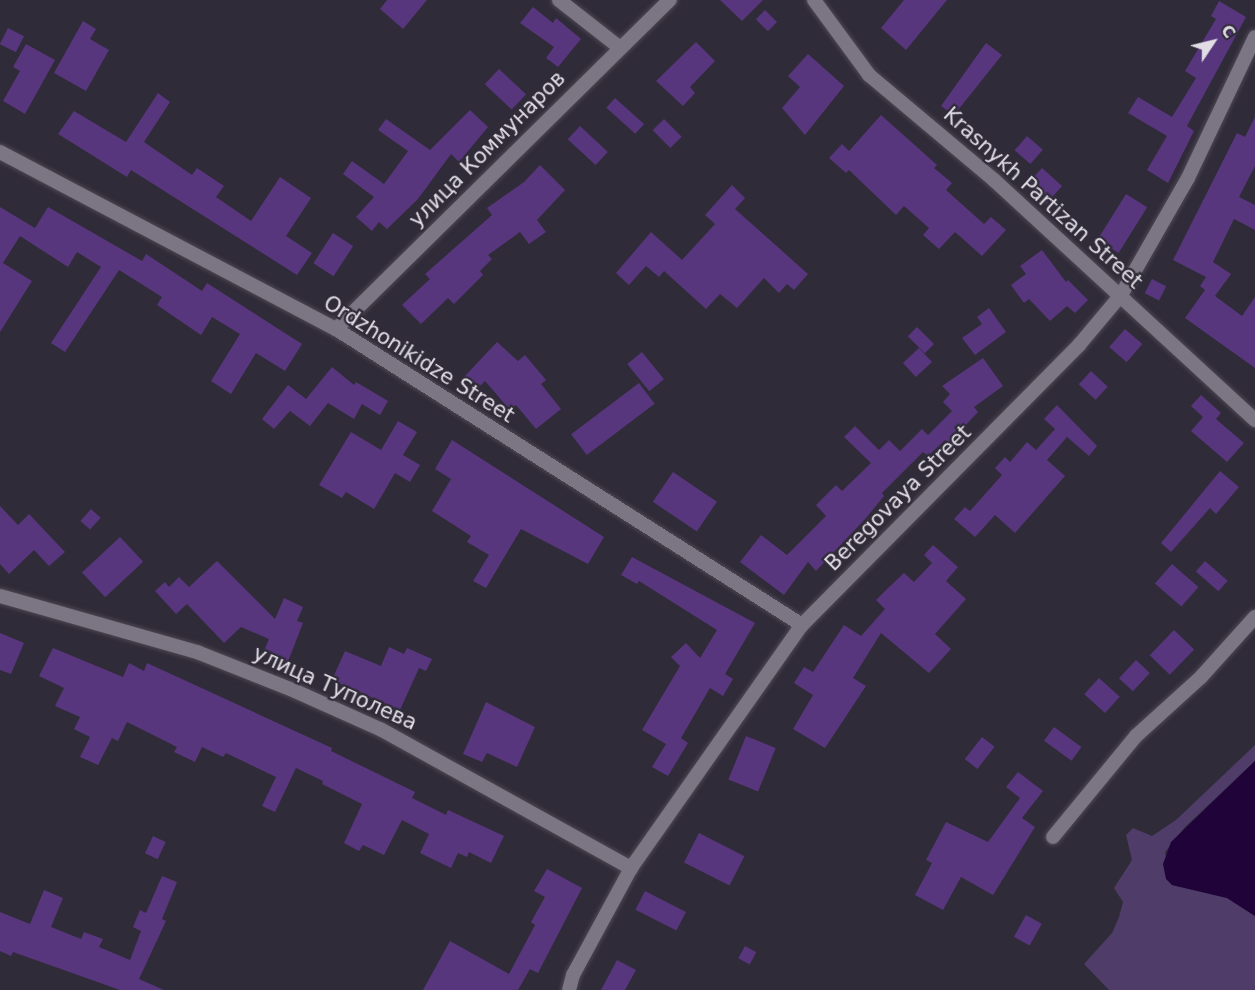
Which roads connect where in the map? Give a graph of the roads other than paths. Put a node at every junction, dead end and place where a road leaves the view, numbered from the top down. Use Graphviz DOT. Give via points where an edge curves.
graph roads {
  1 [pos="559,0"];
  2 [pos="670,0"];
  3 [pos="814,0"];
  4 [pos="1255,37"];
  5 [pos="619,47"];
  6 [pos="0,152"];
  7 [pos="1121,295"];
  8 [pos="336,329"];
  9 [pos="1255,420"];
  10 [pos="0,596"];
  11 [pos="1255,617"];
  12 [pos="802,625"];
  13 [pos="1053,837"];
  14 [pos="631,868"];
  15 [pos="569,990"];
  1 -- 5 [label="street"];
  2 -- 5 [label="street, улица Коммунаров"];
  3 -- 7 [label="street, Krasnykh Partizan Street" via="869,75"];
  4 -- 7 [label="street, Beregovaya Street" via="1188,178"];
  5 -- 8 [label="street, улица Коммунаров"];
  6 -- 8 [label="street, Ordzhonikidze Street"];
  7 -- 9 [label="street, Krasnykh Partizan Street"];
  7 -- 12 [label="street, Beregovaya Street" via="1079,345"];
  8 -- 12 [label="street, Ordzhonikidze Street"];
  10 -- 14 [label="street, улица Туполева" via="197,652 275,682 382,730"];
  11 -- 13 [label="street" via="1201,677 1136,736"];
  12 -- 14 [label="street, Beregovaya Street"];
  14 -- 15 [label="street, Beregovaya Street" via="573,975"];
}
